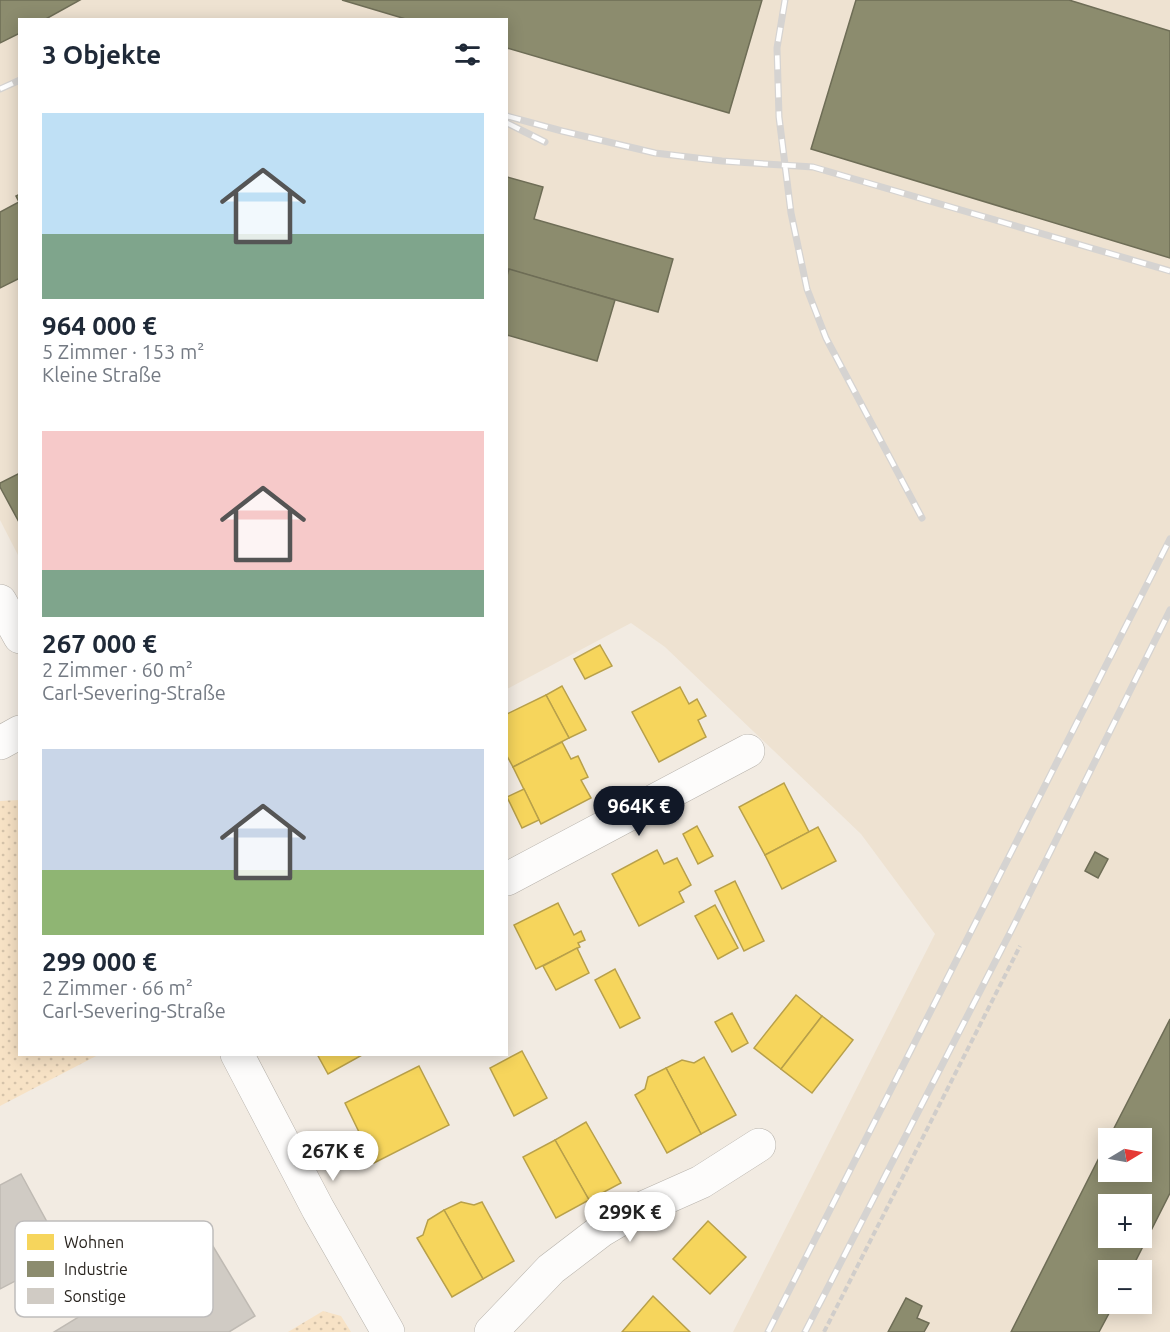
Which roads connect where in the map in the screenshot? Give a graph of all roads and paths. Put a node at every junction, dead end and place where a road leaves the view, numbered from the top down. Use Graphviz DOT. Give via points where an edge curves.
graph roads {
  1 [pos="0,601"];
  2 [pos="18,633"];
  3 [pos="18,733"];
  4 [pos="0,742"];
  5 [pos="748,751"];
  6 [pos="508,878"];
  7 [pos="1020,946"];
  8 [pos="238,1056"];
  9 [pos="759,1145"];
  10 [pos="388,1332"];
  11 [pos="491,1332"];
  12 [pos="824,1332"];
  1 -- 2 [label="street"];
  3 -- 4 [label="street"];
  5 -- 6 [label="street"];
  7 -- 12 [label="path"];
  8 -- 10 [label="street"];
  9 -- 11 [label="street" via="700,1182 602,1230 551,1269"];
}
